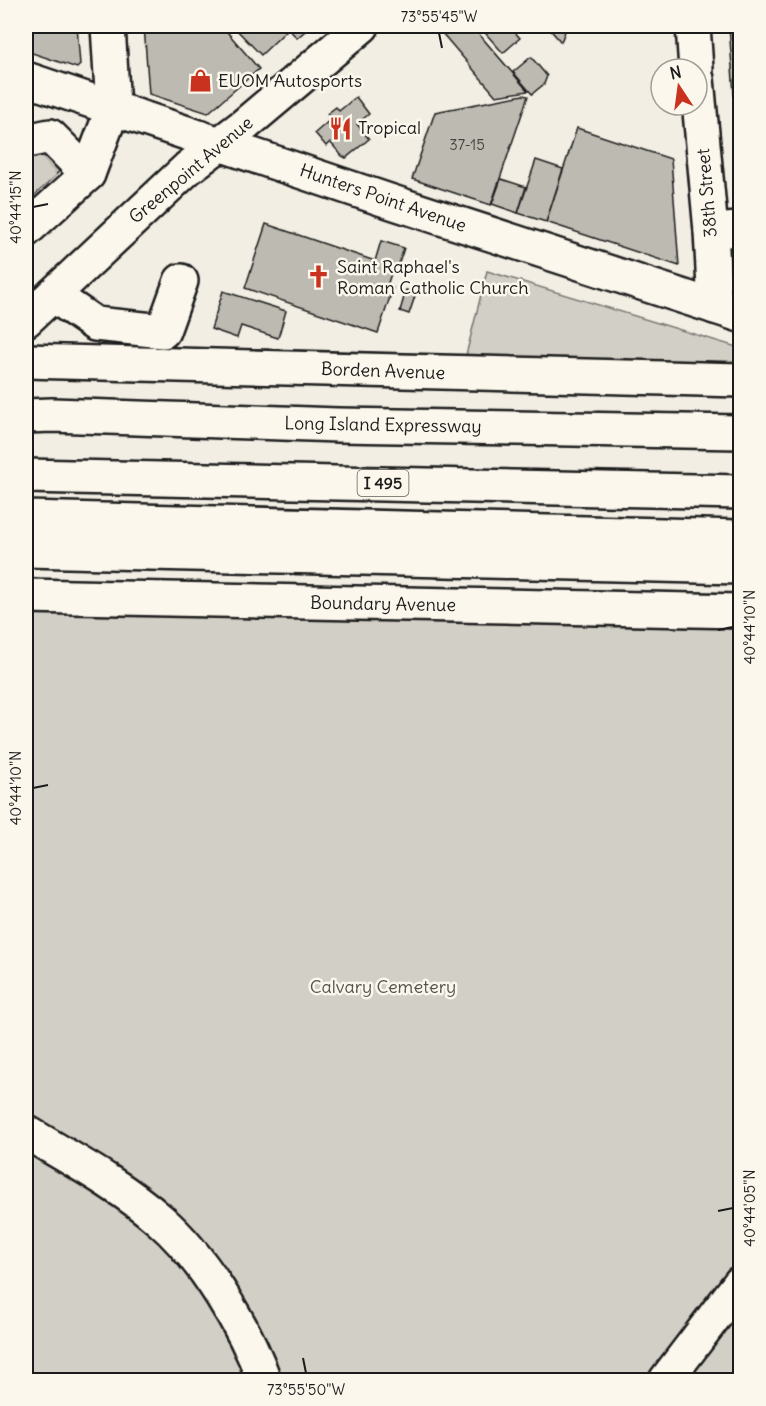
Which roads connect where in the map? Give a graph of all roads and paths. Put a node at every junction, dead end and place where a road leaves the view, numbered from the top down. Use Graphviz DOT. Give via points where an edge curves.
graph roads {
  1 [pos="108,26"];
  2 [pos="362,26"];
  3 [pos="693,26"];
  4 [pos="695,57"];
  5 [pos="26,79"];
  6 [pos="114,108"];
  7 [pos="704,117"];
  8 [pos="26,141"];
  9 [pos="220,143"];
  10 [pos="88,174"];
  11 [pos="26,230"];
  12 [pos="726,230"];
  13 [pos="181,281"];
  14 [pos="53,295"];
  15 [pos="728,311"];
  16 [pos="26,321"];
  17 [pos="26,361"];
  18 [pos="741,380"];
  19 [pos="34,415"];
  20 [pos="741,432"];
  21 [pos="26,476"];
  22 [pos="741,492"];
  23 [pos="26,518"];
  24 [pos="741,537"];
  25 [pos="26,550"];
  26 [pos="741,567"];
  27 [pos="26,596"];
  28 [pos="741,611"];
  29 [pos="26,1132"];
  30 [pos="741,1283"];
  31 [pos="264,1380"];
  32 [pos="666,1380"];
  1 -- 6 [label="main road"];
  2 -- 9 [label="main road, Greenpoint Avenue"];
  3 -- 4 [label="main road"];
  5 -- 6 [label="main road, Hunters Point Avenue"];
  6 -- 9 [label="main road, Hunters Point Avenue"];
  6 -- 10 [label="main road"];
  7 -- 12 [label="main road, 38th Street"];
  8 -- 10 [label="main road" via="50,136"];
  9 -- 14 [label="main road, Greenpoint Avenue" via="188,168"];
  9 -- 15 [label="main road, Hunters Point Avenue"];
  10 -- 11 [label="main road" via="51,193"];
  12 -- 15 [label="main road, 38th Street"];
  13 -- 14 [label="main road" via="163,331 95,324"];
  14 -- 16 [label="main road, Greenpoint Avenue"];
  17 -- 18 [label="main road, Borden Avenue"];
  19 -- 20 [label="main road, Long Island Expressway"];
  21 -- 22 [label="main road, I 495"];
  23 -- 24 [label="main road"];
  25 -- 26 [label="main road"];
  27 -- 28 [label="main road, Boundary Avenue"];
  29 -- 31 [label="main road" via="122,1191 182,1242 233,1314"];
  30 -- 32 [label="main road"];
}
